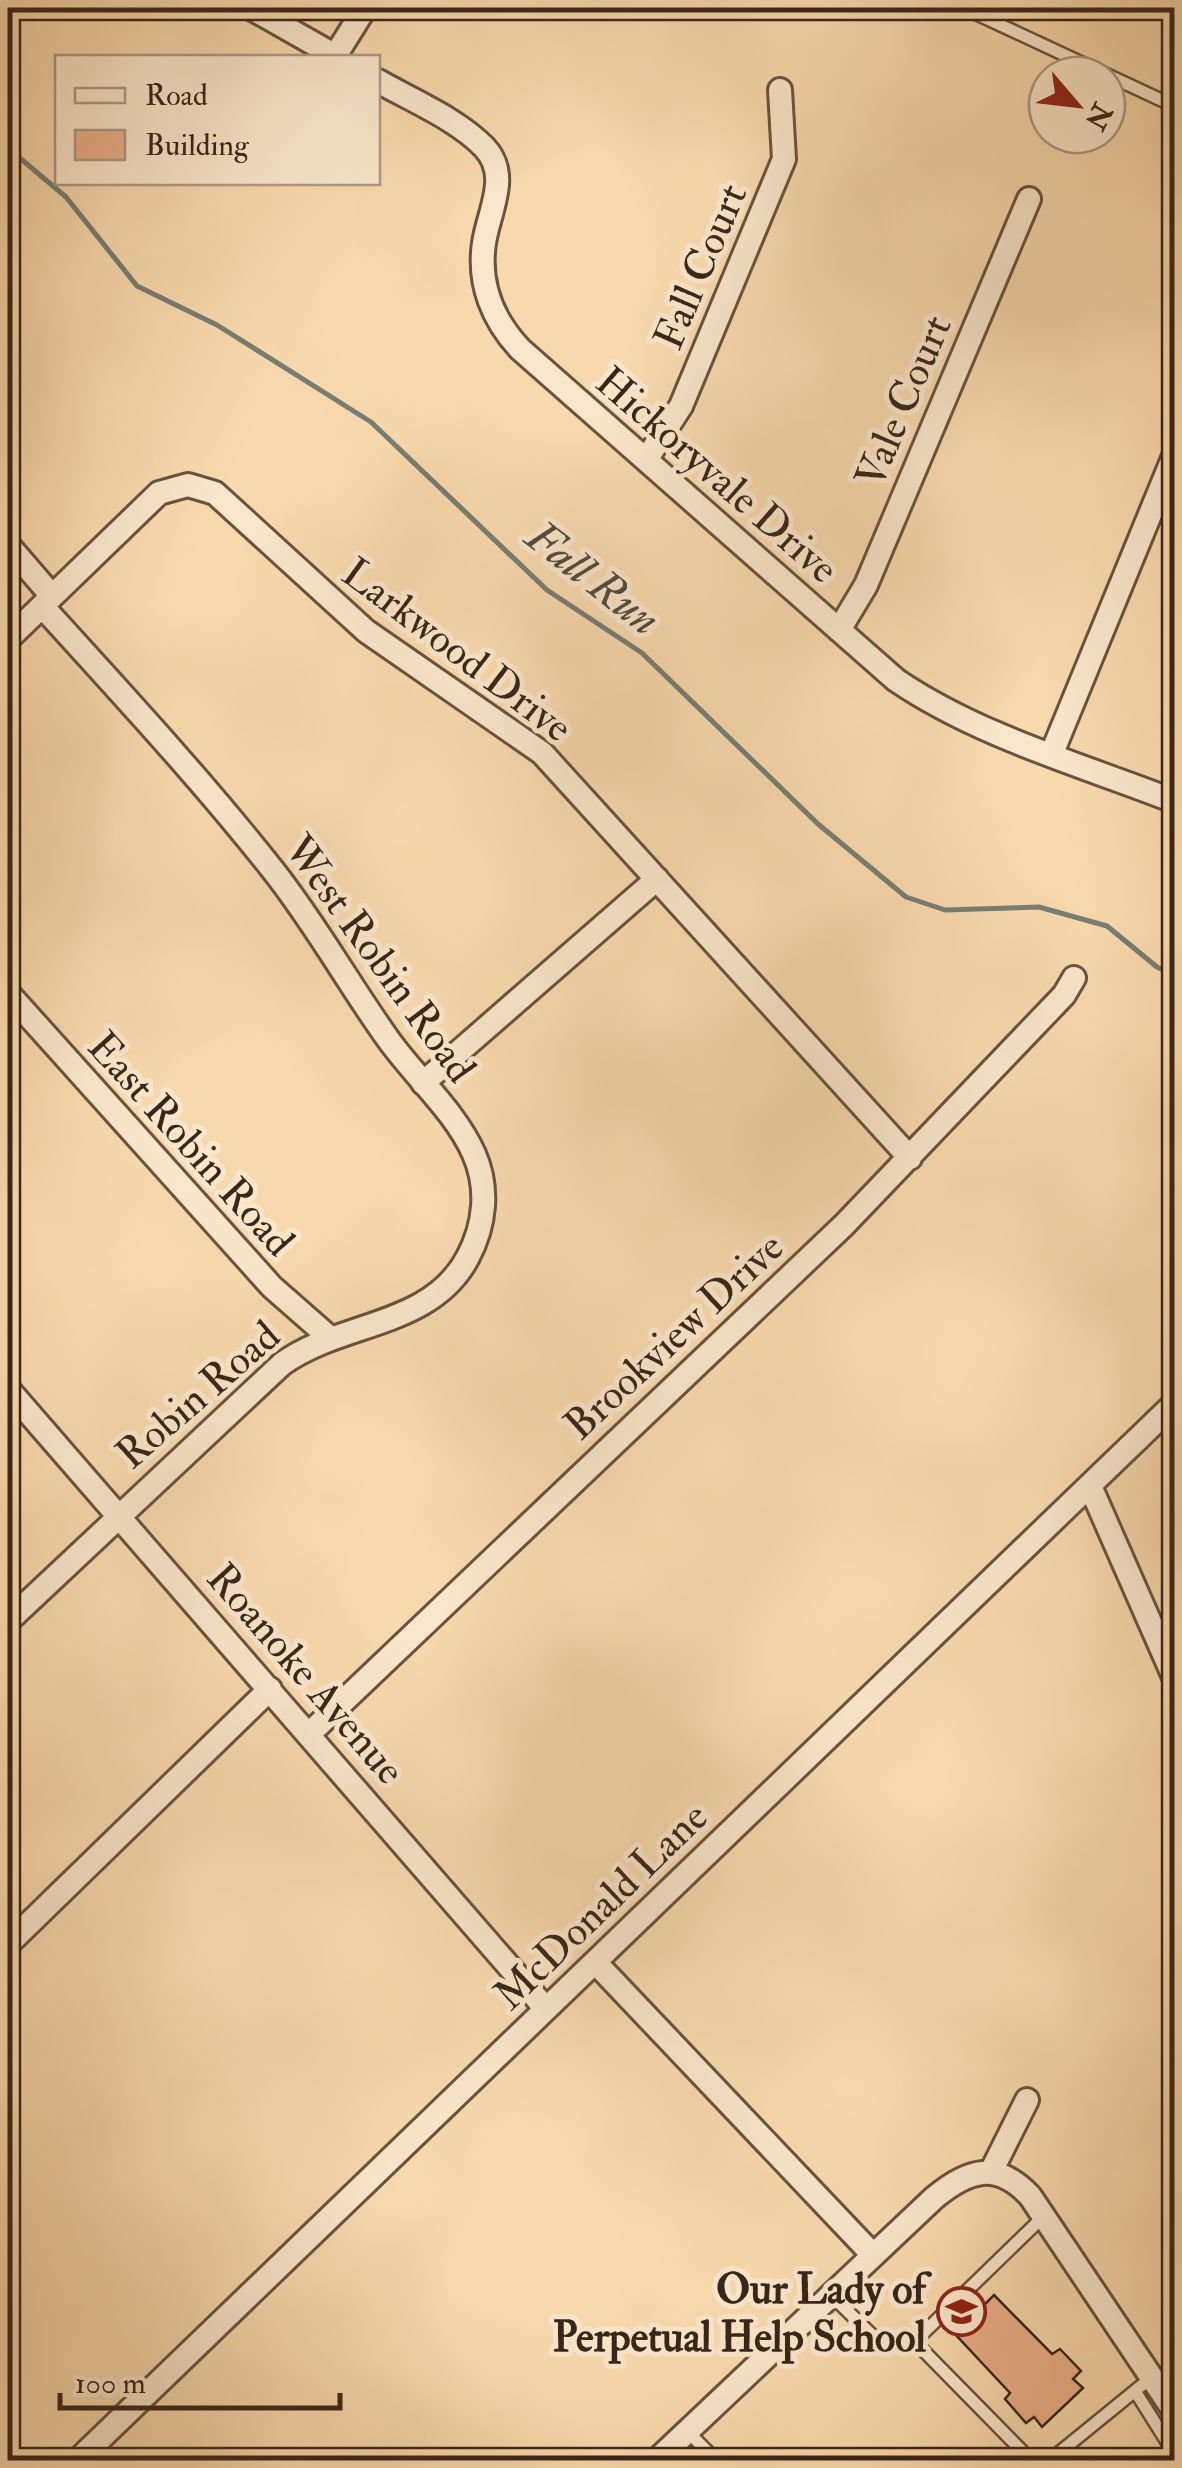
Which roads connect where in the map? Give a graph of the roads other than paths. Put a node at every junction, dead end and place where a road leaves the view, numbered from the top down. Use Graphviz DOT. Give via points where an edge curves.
graph roads {
  1 [pos="251,8"];
  2 [pos="365,8"];
  3 [pos="964,8"];
  4 [pos="335,55"];
  5 [pos="338,55"];
  6 [pos="380,82"];
  7 [pos="780,90"];
  8 [pos="1174,106"];
  9 [pos="1029,199"];
  10 [pos="1174,456"];
  11 [pos="646,460"];
  12 [pos="8,545"];
  13 [pos="47,601"];
  14 [pos="839,630"];
  15 [pos="8,639"];
  16 [pos="1052,753"];
  17 [pos="1174,801"];
  18 [pos="657,878"];
  19 [pos="1074,978"];
  20 [pos="8,993"];
  21 [pos="423,1083"];
  22 [pos="910,1158"];
  23 [pos="329,1337"];
  24 [pos="8,1389"];
  25 [pos="1174,1404"];
  26 [pos="1090,1486"];
  27 [pos="117,1513"];
  28 [pos="8,1620"];
  29 [pos="1174,1678"];
  30 [pos="270,1689"];
  31 [pos="309,1734"];
  32 [pos="8,1944"];
  33 [pos="596,1962"];
  34 [pos="546,2010"];
  35 [pos="1027,2100"];
  36 [pos="992,2170"];
  37 [pos="1044,2216"];
  38 [pos="873,2255"];
  39 [pos="831,2294"];
  40 [pos="915,2342"];
  41 [pos="1144,2384"];
  42 [pos="1174,2411"];
  43 [pos="687,2431"];
  44 [pos="1174,2453"];
  45 [pos="78,2460"];
  46 [pos="656,2460"];
  47 [pos="716,2460"];
  1 -- 4 [label="street"];
  2 -- 5 [label="street"];
  3 -- 8 [label="lane"];
  6 -- 11 [label="street, Hickoryvale Drive" via="484,147 498,175 483,245 484,284 496,318 520,349"];
  7 -- 11 [label="street, Fall Court" via="784,159 681,406"];
  9 -- 14 [label="street, Vale Court" via="866,585"];
  10 -- 16 [label="street"];
  11 -- 14 [label="street, Hickoryvale Drive"];
  12 -- 13 [label="street, West Robin Road"];
  13 -- 15 [label="street"];
  13 -- 18 [label="street, Larkwood Drive" via="159,493 201,486 366,630 524,737"];
  13 -- 21 [label="street, West Robin Road" via="274,871"];
  14 -- 16 [label="street, Hickoryvale Drive" via="914,692"];
  16 -- 17 [label="street, Hickoryvale Drive"];
  18 -- 21 [label="street"];
  18 -- 22 [label="street, Larkwood Drive"];
  19 -- 22 [label="street, Brookview Drive"];
  20 -- 23 [label="street, East Robin Road" via="272,1287"];
  21 -- 23 [label="street, West Robin Road" via="474,1154 483,1195 477,1239 439,1294 405,1314"];
  22 -- 31 [label="street, Brookview Drive"];
  23 -- 27 [label="street, Robin Road" via="282,1364"];
  24 -- 27 [label="street, Roanoke Avenue"];
  25 -- 26 [label="street, McDonald Lane"];
  26 -- 29 [label="street"];
  26 -- 33 [label="street, McDonald Lane"];
  27 -- 28 [label="street, Robin Road"];
  27 -- 30 [label="street, Roanoke Avenue"];
  30 -- 31 [label="street, Roanoke Avenue"];
  30 -- 32 [label="street"];
  31 -- 34 [label="street, Roanoke Avenue"];
  33 -- 34 [label="street, McDonald Lane"];
  33 -- 38 [label="street"];
  34 -- 45 [label="street, McDonald Lane"];
  35 -- 36 [label="street"];
  36 -- 37 [label="street" via="1017,2182"];
  36 -- 38 [label="street" via="951,2184"];
  37 -- 40 [label="lane"];
  37 -- 41 [label="street"];
  38 -- 39 [label="street"];
  39 -- 40 [label="lane" via="875,2338 905,2347"];
  39 -- 43 [label="street"];
  40 -- 41 [label="lane" via="1027,2456 1055,2456"];
  41 -- 42 [label="street"];
  41 -- 44 [label="lane"];
  43 -- 46 [label="street"];
  43 -- 47 [label="lane"];
}
